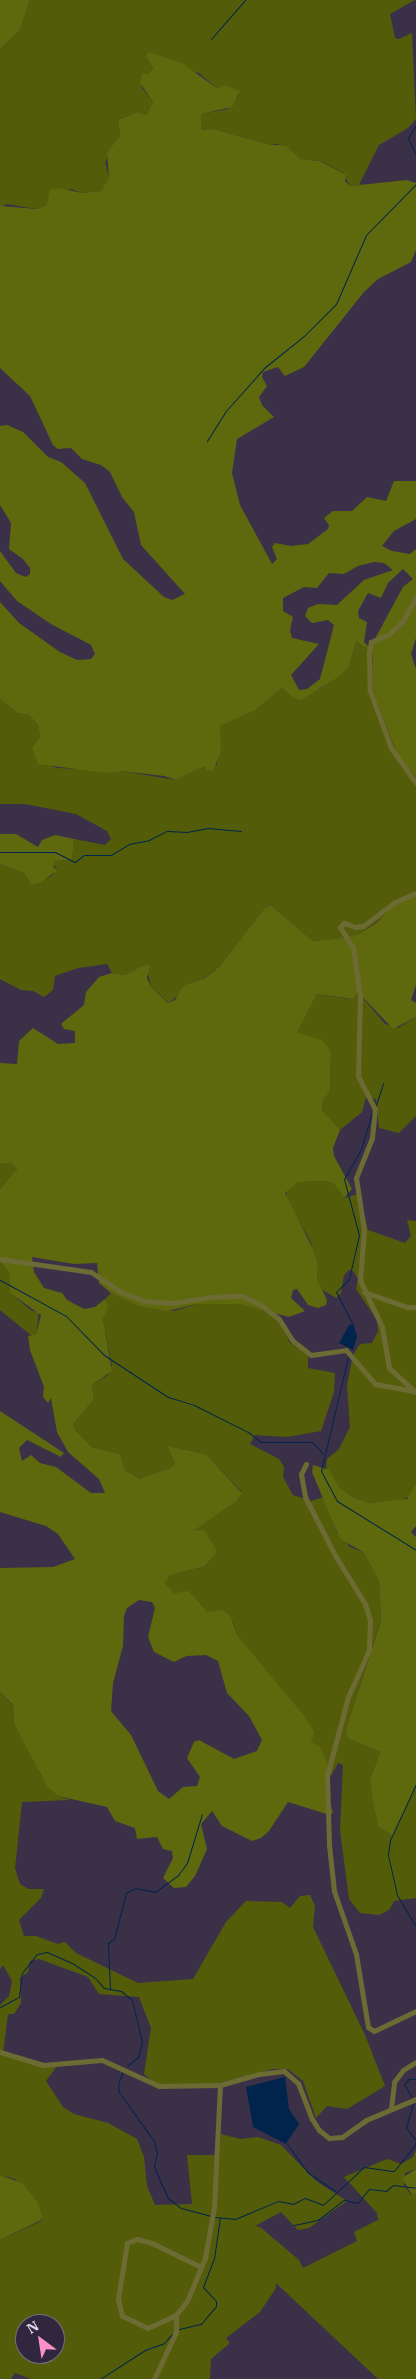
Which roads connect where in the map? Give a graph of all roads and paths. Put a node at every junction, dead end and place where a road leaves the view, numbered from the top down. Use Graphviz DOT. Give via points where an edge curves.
graph roads {
  1 [pos="416,596"];
  2 [pos="416,783"];
  3 [pos="416,893"];
  4 [pos="0,1258"];
  5 [pos="364,1292"];
  6 [pos="416,1307"];
  7 [pos="415,1391"];
  8 [pos="306,1464"];
  9 [pos="416,2011"];
  10 [pos="0,2052"];
  11 [pos="416,2062"];
  12 [pos="220,2085"];
  13 [pos="416,2099"];
  14 [pos="391,2108"];
  15 [pos="202,2267"];
  16 [pos="176,2315"];
  17 [pos="154,2379"];
  1 -- 2 [label="street" via="402,622 389,634 371,642 369,652 373,700 391,748"];
  3 -- 5 [label="street" via="395,902 363,926 344,923 340,927 353,948 360,996 358,1076 375,1109 372,1138 356,1178 364,1230 360,1267"];
  4 -- 7 [label="street" via="91,1272 121,1292 144,1301 173,1303 242,1296 279,1319 292,1342 311,1355 346,1350 375,1384"];
  5 -- 6 [label="street" via="406,1307"];
  5 -- 7 [label="street" via="382,1327 389,1368"];
  8 -- 9 [label="street" via="302,1474 305,1496 336,1557 365,1604 370,1620 369,1650 348,1698 327,1776 328,1845 334,1891 356,1954 368,2028 374,2031"];
  10 -- 12 [label="street" via="43,2065 102,2060 159,2086"];
  11 -- 14 [label="street" via="403,2070 394,2082"];
  12 -- 14 [label="street" via="284,2071 298,2083 312,2119 329,2138 342,2137"];
  12 -- 15 [label="street" via="213,2216"];
  13 -- 14 [label="street"];
  15 -- 16 [label="street" via="187,2302"];
  15 -- 16 [label="street" via="152,2243 136,2239 127,2243 118,2299 122,2316 148,2328"];
  16 -- 17 [label="street" via="176,2332"];
}
